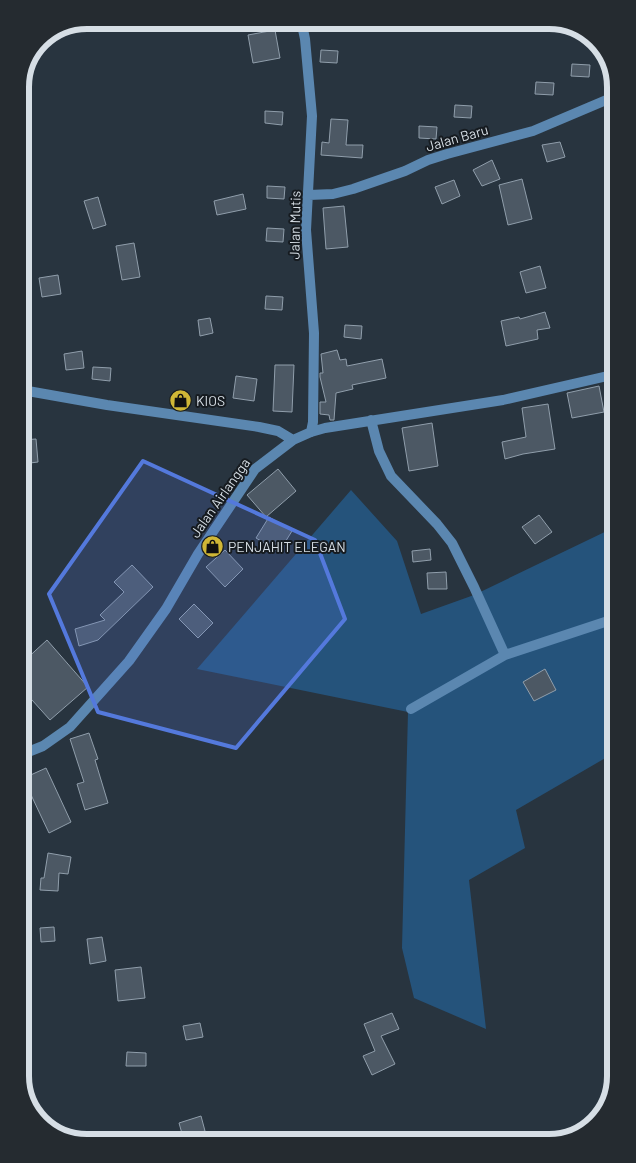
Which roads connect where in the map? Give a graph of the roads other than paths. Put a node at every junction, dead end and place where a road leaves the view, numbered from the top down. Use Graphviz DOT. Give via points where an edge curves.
graph roads {
  1 [pos="303,29"];
  2 [pos="607,100"];
  3 [pos="309,195"];
  4 [pos="607,376"];
  5 [pos="29,391"];
  6 [pos="370,420"];
  7 [pos="311,432"];
  8 [pos="293,440"];
  9 [pos="607,621"];
  10 [pos="504,655"];
  11 [pos="411,709"];
  12 [pos="29,752"];
  1 -- 3 [label="street, Jalan Mutis" via="312,116"];
  2 -- 3 [label="street, Jalan Baru" via="533,131 434,158 353,189"];
  3 -- 7 [label="street, Jalan Mutis" via="306,230 314,333"];
  4 -- 6 [label="street, Jalan Airlangga" via="503,400"];
  5 -- 8 [label="street" via="259,427 278,431"];
  6 -- 7 [label="street, Jalan Airlangga"];
  6 -- 10 [label="street" via="391,476 452,544"];
  7 -- 8 [label="street, Jalan Airlangga"];
  8 -- 12 [label="street, Jalan Airlangga" via="255,469 130,661 70,727"];
  9 -- 10 [label="street"];
  10 -- 11 [label="street"];
}
